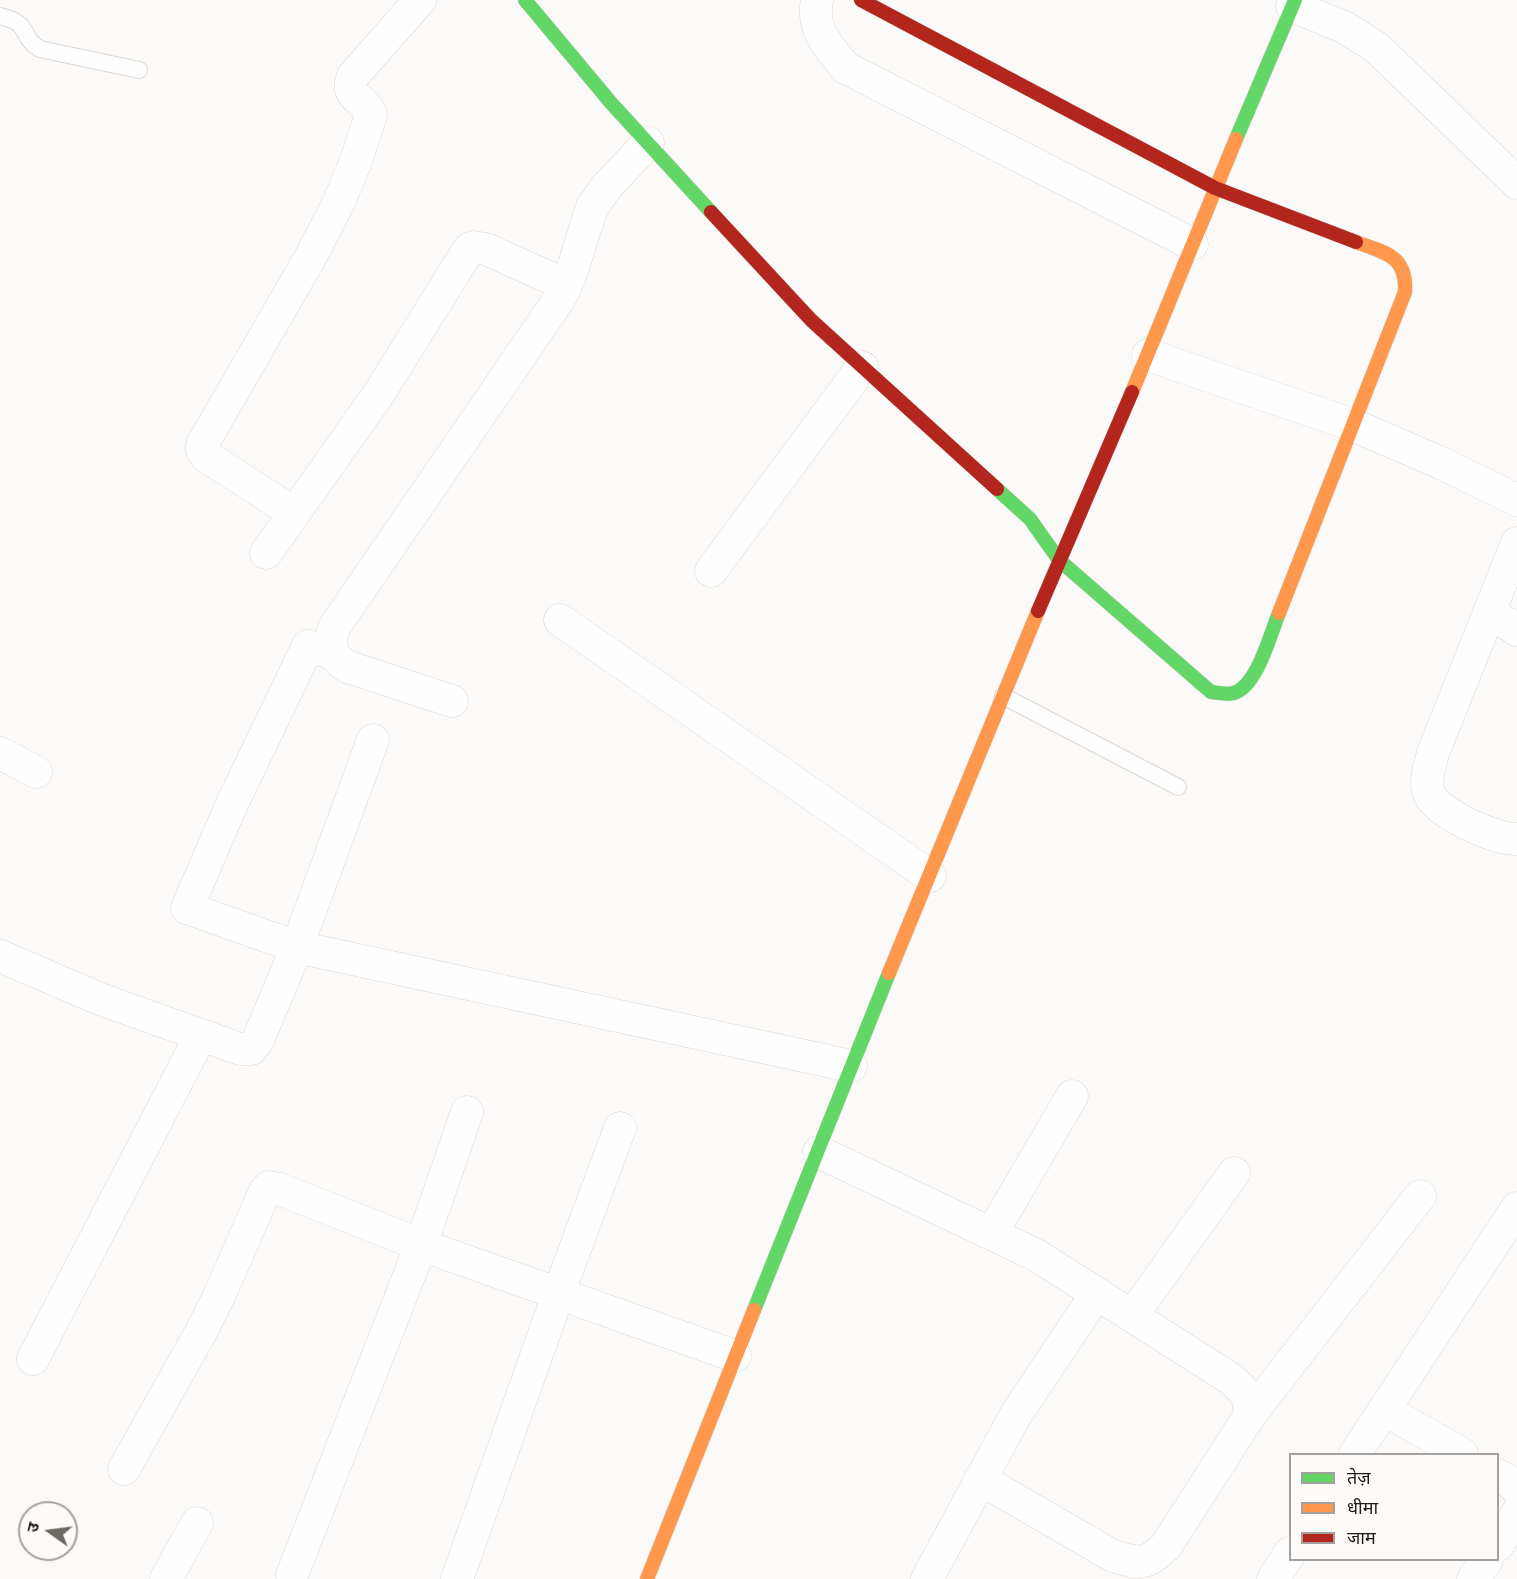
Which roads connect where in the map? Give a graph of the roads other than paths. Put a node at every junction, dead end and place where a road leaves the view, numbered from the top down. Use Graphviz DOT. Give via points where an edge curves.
graph roads {
  1 [pos="420,0"];
  2 [pos="525,0"];
  3 [pos="817,0"];
  4 [pos="861,0"];
  5 [pos="1294,3"];
  6 [pos="0,16"];
  7 [pos="139,70"];
  8 [pos="648,144"];
  9 [pos="1517,183"];
  10 [pos="1215,188"];
  11 [pos="1192,244"];
  12 [pos="566,285"];
  13 [pos="1148,355"];
  14 [pos="862,367"];
  15 [pos="1353,425"];
  16 [pos="1517,500"];
  17 [pos="294,513"];
  18 [pos="1517,543"];
  19 [pos="266,553"];
  20 [pos="1059,560"];
  21 [pos="711,571"];
  22 [pos="1489,612"];
  23 [pos="560,620"];
  24 [pos="1517,630"];
  25 [pos="331,653"];
  26 [pos="1003,696"];
  27 [pos="452,701"];
  28 [pos="373,740"];
  29 [pos="0,753"];
  30 [pos="36,772"];
  31 [pos="1178,786"];
  32 [pos="1517,839"];
  33 [pos="930,876"];
  34 [pos="297,947"];
  35 [pos="0,956"];
  36 [pos="201,1035"];
  37 [pos="851,1066"];
  38 [pos="1072,1096"];
  39 [pos="467,1112"];
  40 [pos="620,1128"];
  41 [pos="819,1152"];
  42 [pos="1234,1173"];
  43 [pos="1420,1196"];
  44 [pos="1517,1208"];
  45 [pos="992,1233"];
  46 [pos="421,1245"];
  47 [pos="559,1292"];
  48 [pos="1096,1293"];
  49 [pos="1132,1316"];
  50 [pos="735,1356"];
  51 [pos="33,1359"];
  52 [pos="1385,1410"];
  53 [pos="1250,1415"];
  54 [pos="1356,1453"];
  55 [pos="1459,1453"];
  56 [pos="124,1469"];
  57 [pos="1499,1476"];
  58 [pos="980,1479"];
  59 [pos="1517,1489"];
  60 [pos="1517,1513"];
  61 [pos="196,1523"];
  62 [pos="1499,1542"];
  63 [pos="1289,1555"];
  64 [pos="1486,1561"];
  65 [pos="292,1575"];
  66 [pos="166,1579"];
  67 [pos="457,1579"];
  68 [pos="647,1579"];
  69 [pos="927,1579"];
  70 [pos="1273,1579"];
  71 [pos="1473,1579"];
  1 -- 17 [label="street" via="353,76 351,91 371,114 352,172 310,258 202,445 206,456"];
  2 -- 8 [label="street"];
  3 -- 11 [label="street" via="814,13 824,42 846,68"];
  4 -- 10 [label="street"];
  5 -- 9 [label="street" via="1377,47"];
  5 -- 10 [label="street"];
  6 -- 7 [label="lane" via="19,22 40,49"];
  8 -- 12 [label="street" via="592,207"];
  8 -- 14 [label="street" via="811,320"];
  10 -- 11 [label="street"];
  10 -- 15 [label="street" via="1400,261 1407,276 1405,292"];
  11 -- 13 [label="street"];
  12 -- 17 [label="street" via="486,249 469,249 378,395"];
  12 -- 25 [label="street" via="335,626 329,645"];
  13 -- 15 [label="street"];
  13 -- 20 [label="street"];
  14 -- 20 [label="street" via="1030,519"];
  14 -- 21 [label="street"];
  15 -- 16 [label="street"];
  15 -- 20 [label="street" via="1254,676 1243,690 1229,695 1211,692"];
  17 -- 19 [label="street"];
  18 -- 22 [label="street"];
  20 -- 26 [label="street"];
  22 -- 24 [label="street"];
  22 -- 32 [label="street" via="1433,753 1429,793 1440,808 1488,834"];
  23 -- 33 [label="street"];
  25 -- 27 [label="street" via="348,667"];
  25 -- 34 [label="street" via="308,646 187,908"];
  26 -- 31 [label="lane"];
  26 -- 33 [label="street"];
  28 -- 34 [label="street"];
  29 -- 30 [label="street"];
  33 -- 37 [label="street"];
  34 -- 36 [label="street" via="254,1046 240,1049"];
  34 -- 37 [label="street"];
  35 -- 36 [label="street" via="100,999"];
  36 -- 51 [label="street"];
  37 -- 41 [label="street"];
  38 -- 45 [label="street"];
  39 -- 46 [label="street"];
  40 -- 47 [label="street"];
  41 -- 45 [label="street"];
  41 -- 50 [label="street"];
  42 -- 49 [label="street"];
  43 -- 53 [label="street"];
  44 -- 52 [label="street"];
  45 -- 48 [label="street"];
  46 -- 47 [label="street"];
  46 -- 56 [label="street" via="279,1189 267,1188 201,1332"];
  46 -- 65 [label="street"];
  47 -- 50 [label="street"];
  47 -- 67 [label="street"];
  48 -- 49 [label="street"];
  48 -- 58 [label="street" via="1015,1416"];
  49 -- 53 [label="street" via="1241,1387 1249,1401"];
  50 -- 68 [label="street"];
  52 -- 54 [label="street"];
  52 -- 55 [label="street"];
  53 -- 58 [label="street" via="1166,1546 1151,1560 1134,1562 1113,1556"];
  57 -- 59 [label="street"];
  58 -- 69 [label="street"];
  60 -- 62 [label="street"];
  61 -- 66 [label="street"];
  63 -- 70 [label="street"];
  64 -- 71 [label="street"];
}
